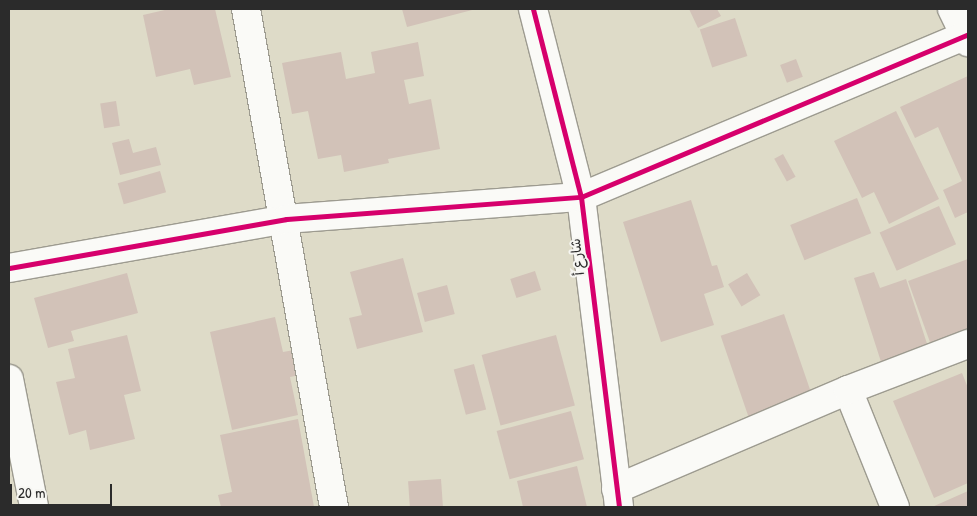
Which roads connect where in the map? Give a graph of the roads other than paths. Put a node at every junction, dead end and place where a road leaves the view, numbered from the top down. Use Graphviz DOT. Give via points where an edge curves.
graph roads {
  1 [pos="246,9"];
  2 [pos="533,9"];
  3 [pos="952,9"];
  4 [pos="967,37"];
  5 [pos="581,197"];
  6 [pos="286,219"];
  7 [pos="9,268"];
  8 [pos="968,344"];
  9 [pos="9,379"];
  10 [pos="848,390"];
  11 [pos="618,498"];
  12 [pos="34,507"];
  13 [pos="334,507"];
  14 [pos="895,507"];
  1 -- 6 [label="street"];
  2 -- 5 [label="street, شارع أ"];
  3 -- 4 [label="street"];
  4 -- 5 [label="street"];
  5 -- 6 [label="street"];
  5 -- 11 [label="street, شارع أ"];
  6 -- 7 [label="street"];
  6 -- 13 [label="street"];
  8 -- 10 [label="street"];
  9 -- 12 [label="street"];
  10 -- 11 [label="street"];
  10 -- 14 [label="street"];
}
